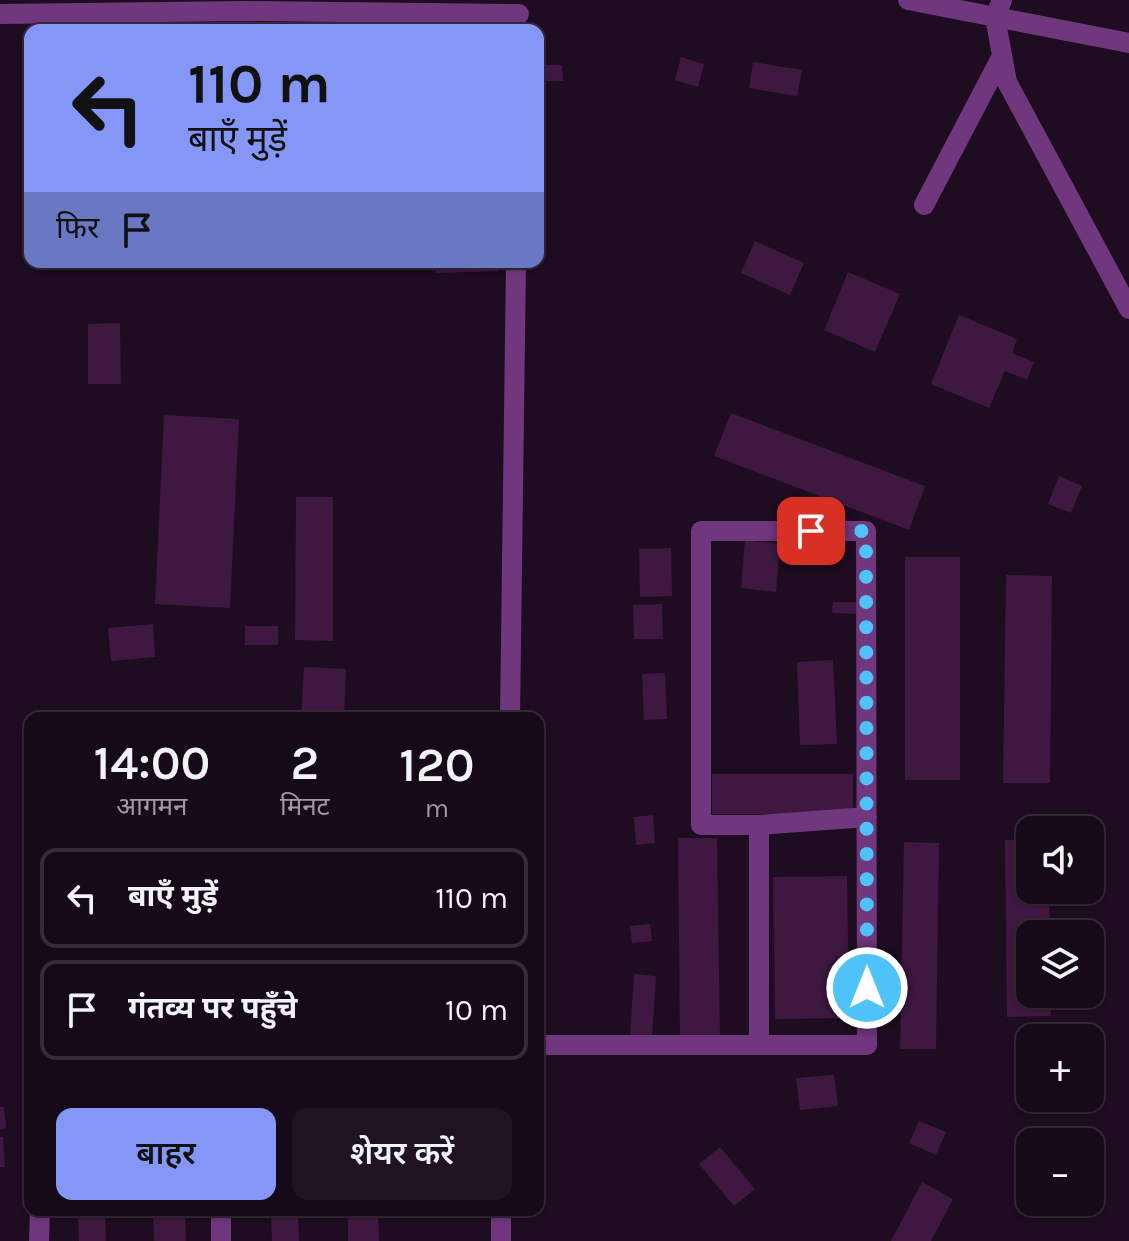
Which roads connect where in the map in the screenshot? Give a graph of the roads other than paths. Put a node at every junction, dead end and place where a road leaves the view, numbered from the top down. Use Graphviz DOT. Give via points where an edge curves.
graph roads {
  1 [pos="908,0"];
  2 [pos="244,5"];
  3 [pos="23,7"];
  4 [pos="998,8"];
  5 [pos="0,14"];
  6 [pos="519,15"];
  7 [pos="1129,43"];
  8 [pos="1002,56"];
  9 [pos="924,205"];
  10 [pos="516,268"];
  11 [pos="1129,309"];
  12 [pos="510,712"];
  13 [pos="867,817"];
  14 [pos="759,825"];
  15 [pos="544,1045"];
  16 [pos="759,1045"];
  17 [pos="40,1216"];
  18 [pos="221,1216"];
  19 [pos="501,1216"];
  20 [pos="39,1241"];
  21 [pos="221,1241"];
  22 [pos="501,1241"];
  1 -- 4 [label="street"];
  2 -- 3 [label="street"];
  2 -- 6 [label="street"];
  3 -- 5 [label="street"];
  4 -- 7 [label="street"];
  4 -- 8 [label="street"];
  8 -- 9 [label="street"];
  8 -- 11 [label="street" via="1007,82"];
  10 -- 12 [label="street"];
  13 -- 14 [label="street"];
  13 -- 14 [label="street" via="866,531 701,531 701,825"];
  13 -- 16 [label="street" via="867,1045"];
  14 -- 16 [label="street"];
  15 -- 16 [label="street"];
  17 -- 20 [label="street"];
  18 -- 21 [label="street"];
  19 -- 22 [label="street"];
}
